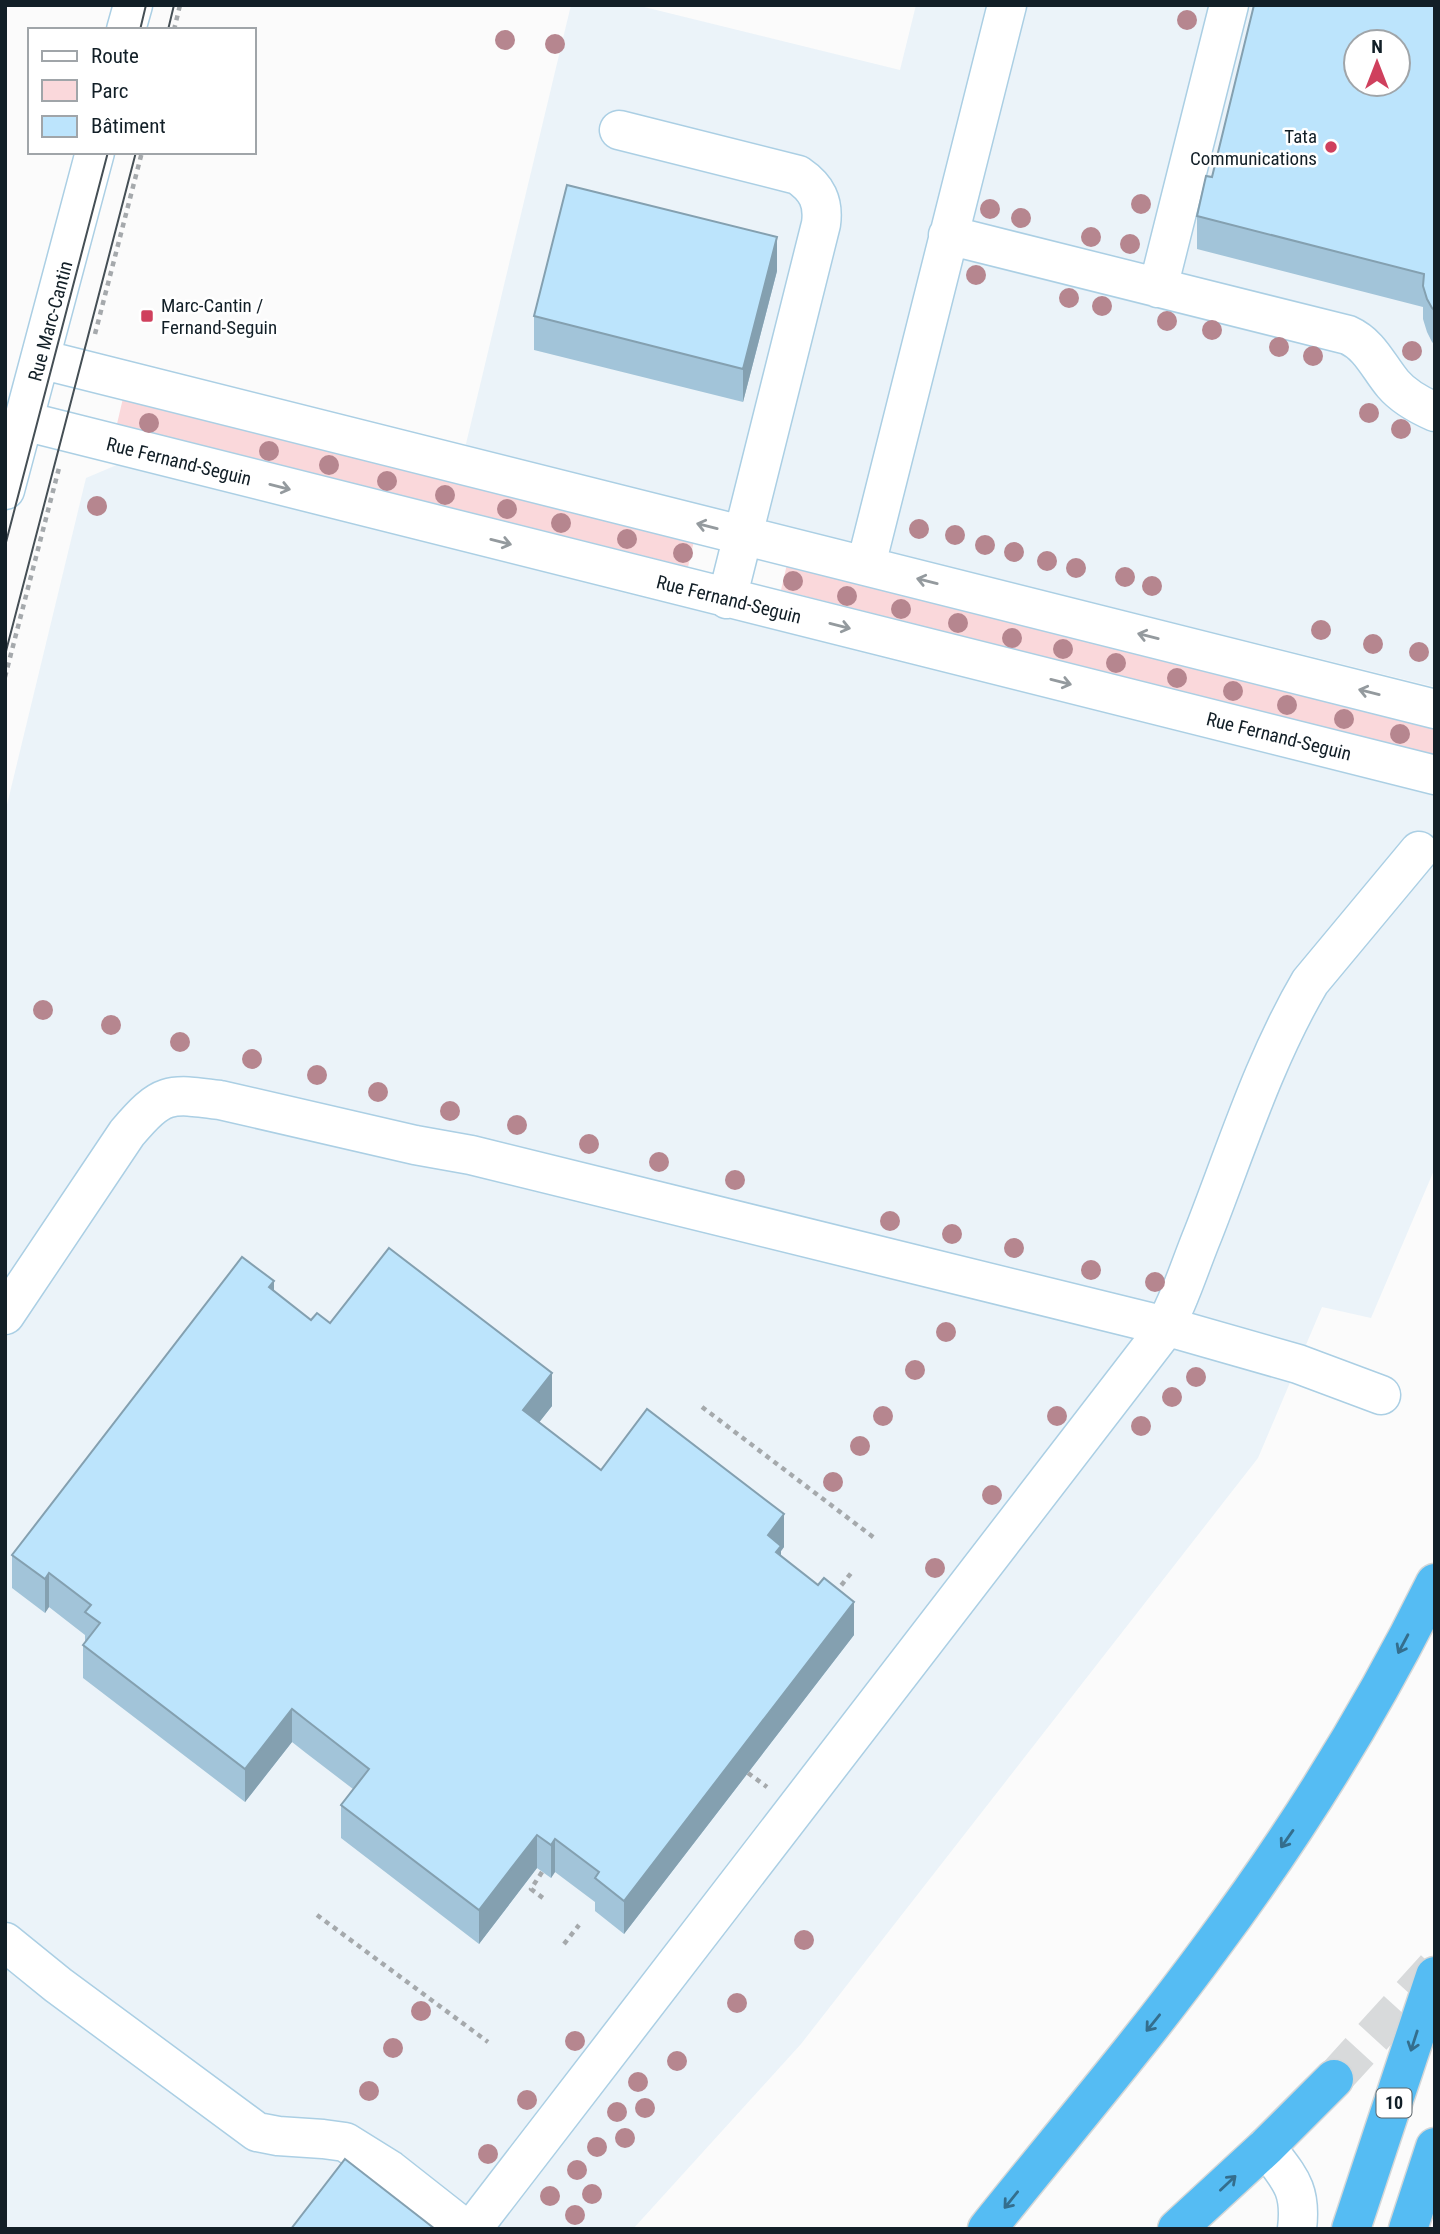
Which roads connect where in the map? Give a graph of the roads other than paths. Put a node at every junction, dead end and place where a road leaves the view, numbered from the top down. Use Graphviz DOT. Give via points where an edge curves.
graph roads {
  1 [pos="133,5"];
  2 [pos="1007,5"];
  3 [pos="1229,5"];
  4 [pos="127,28"];
  5 [pos="619,130"];
  6 [pos="94,154"];
  7 [pos="948,235"];
  8 [pos="1158,288"];
  9 [pos="40,359"];
  10 [pos="1435,412"];
  11 [pos="24,421"];
  12 [pos="5,491"];
  13 [pos="743,535"];
  14 [pos="866,565"];
  15 [pos="727,598"];
  16 [pos="1435,709"];
  17 [pos="1435,775"];
  18 [pos="1419,851"];
  19 [pos="5,1315"];
  20 [pos="1165,1326"];
  21 [pos="1381,1395"];
  22 [pos="1435,1583"];
  23 [pos="6,1943"];
  24 [pos="1435,1976"];
  25 [pos="1334,2079"];
  26 [pos="1266,2147"];
  27 [pos="1435,2147"];
  28 [pos="465,2229"];
  29 [pos="472,2229"];
  30 [pos="988,2229"];
  31 [pos="1177,2229"];
  32 [pos="1297,2229"];
  33 [pos="1351,2229"];
  34 [pos="1408,2229"];
  1 -- 4 [label="street"];
  2 -- 7 [label="street"];
  3 -- 8 [label="street"];
  5 -- 13 [label="street" via="798,175 813,187 821,205 821,224"];
  6 -- 9 [label="street, Rue Marc-Cantin"];
  7 -- 8 [label="street"];
  7 -- 14 [label="street"];
  8 -- 10 [label="street" via="1357,339 1406,397"];
  9 -- 11 [label="street, Rue Marc-Cantin"];
  13 -- 9 [label="street, one-way"];
  11 -- 12 [label="street, Rue Marc-Cantin"];
  11 -- 15 [label="street, Rue Fernand-Seguin, one-way"];
  13 -- 14 [label="street"];
  13 -- 15 [label="street"];
  16 -- 14 [label="street, one-way"];
  15 -- 17 [label="street, Rue Fernand-Seguin, one-way"];
  18 -- 20 [label="street" via="1310,982 1297,1004"];
  19 -- 20 [label="street" via="127,1133 168,1097 189,1096 471,1155"];
  20 -- 21 [label="street" via="1298,1364"];
  20 -- 29 [label="street"];
  22 -- 30 [label="highway, one-way" via="1296,1827 1169,2003"];
  23 -- 28 [label="street" via="257,2132 345,2143 390,2170"];
  24 -- 33 [label="highway, 10, one-way"];
  25 -- 26 [label="highway"];
  31 -- 26 [label="highway, one-way"];
  26 -- 32 [label="street" via="1297,2193"];
  27 -- 34 [label="highway"];
}
